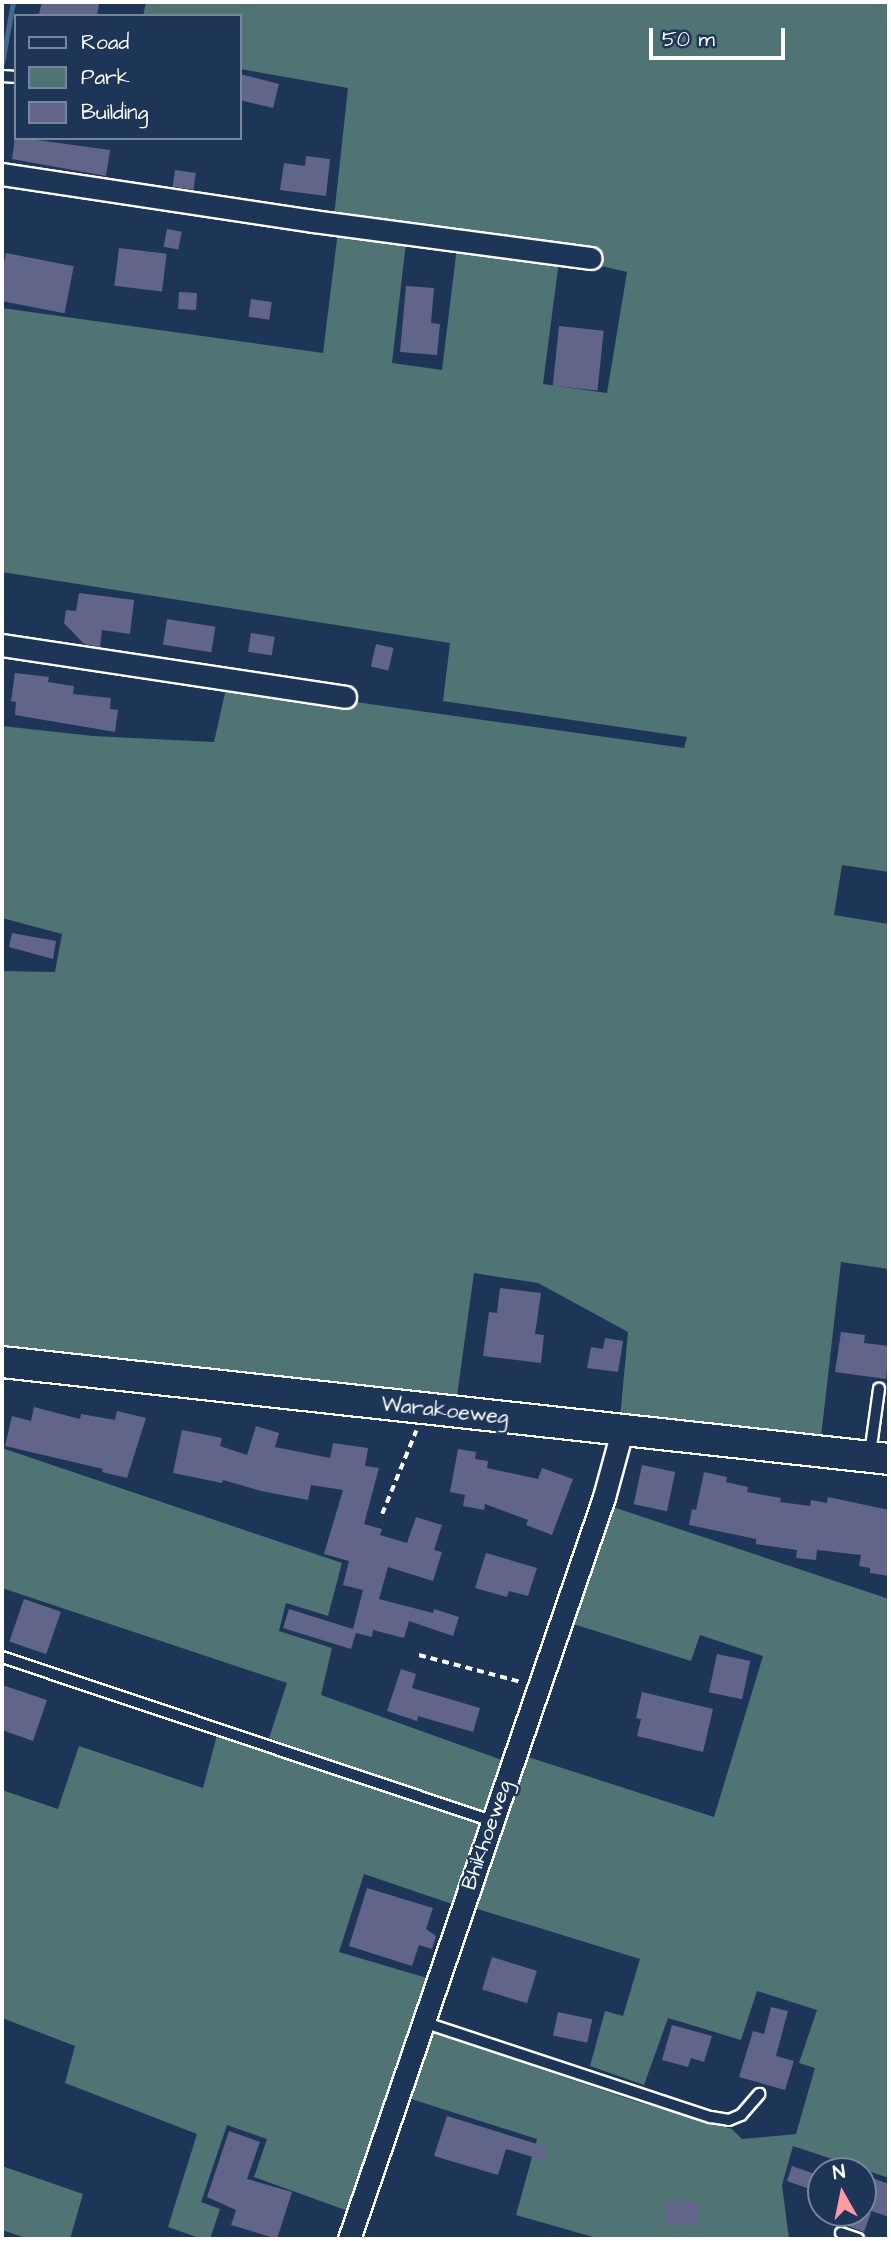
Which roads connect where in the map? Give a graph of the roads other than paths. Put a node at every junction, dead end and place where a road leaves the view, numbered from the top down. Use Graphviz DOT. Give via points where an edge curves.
graph roads {
  1 [pos="2,174"];
  2 [pos="592,258"];
  3 [pos="2,645"];
  4 [pos="345,697"];
  5 [pos="2,1362"];
  6 [pos="879,1389"];
  7 [pos="622,1431"];
  8 [pos="880,1458"];
  9 [pos="2,1657"];
  10 [pos="492,1821"];
  11 [pos="423,2022"];
  12 [pos="759,2094"];
  13 [pos="841,2233"];
  14 [pos="349,2239"];
  15 [pos="858,2239"];
  1 -- 2 [label="street"];
  3 -- 4 [label="street"];
  5 -- 7 [label="street, Warakoeweg"];
  6 -- 8 [label="lane"];
  7 -- 8 [label="street, Warakoeweg"];
  7 -- 10 [label="street, Bhikhoeweg" via="604,1497"];
  9 -- 10 [label="lane"];
  10 -- 11 [label="street, Bhikhoeweg"];
  11 -- 12 [label="lane" via="711,2117 729,2120 741,2115"];
  11 -- 14 [label="street, Bhikhoeweg"];
  13 -- 15 [label="lane"];
}
